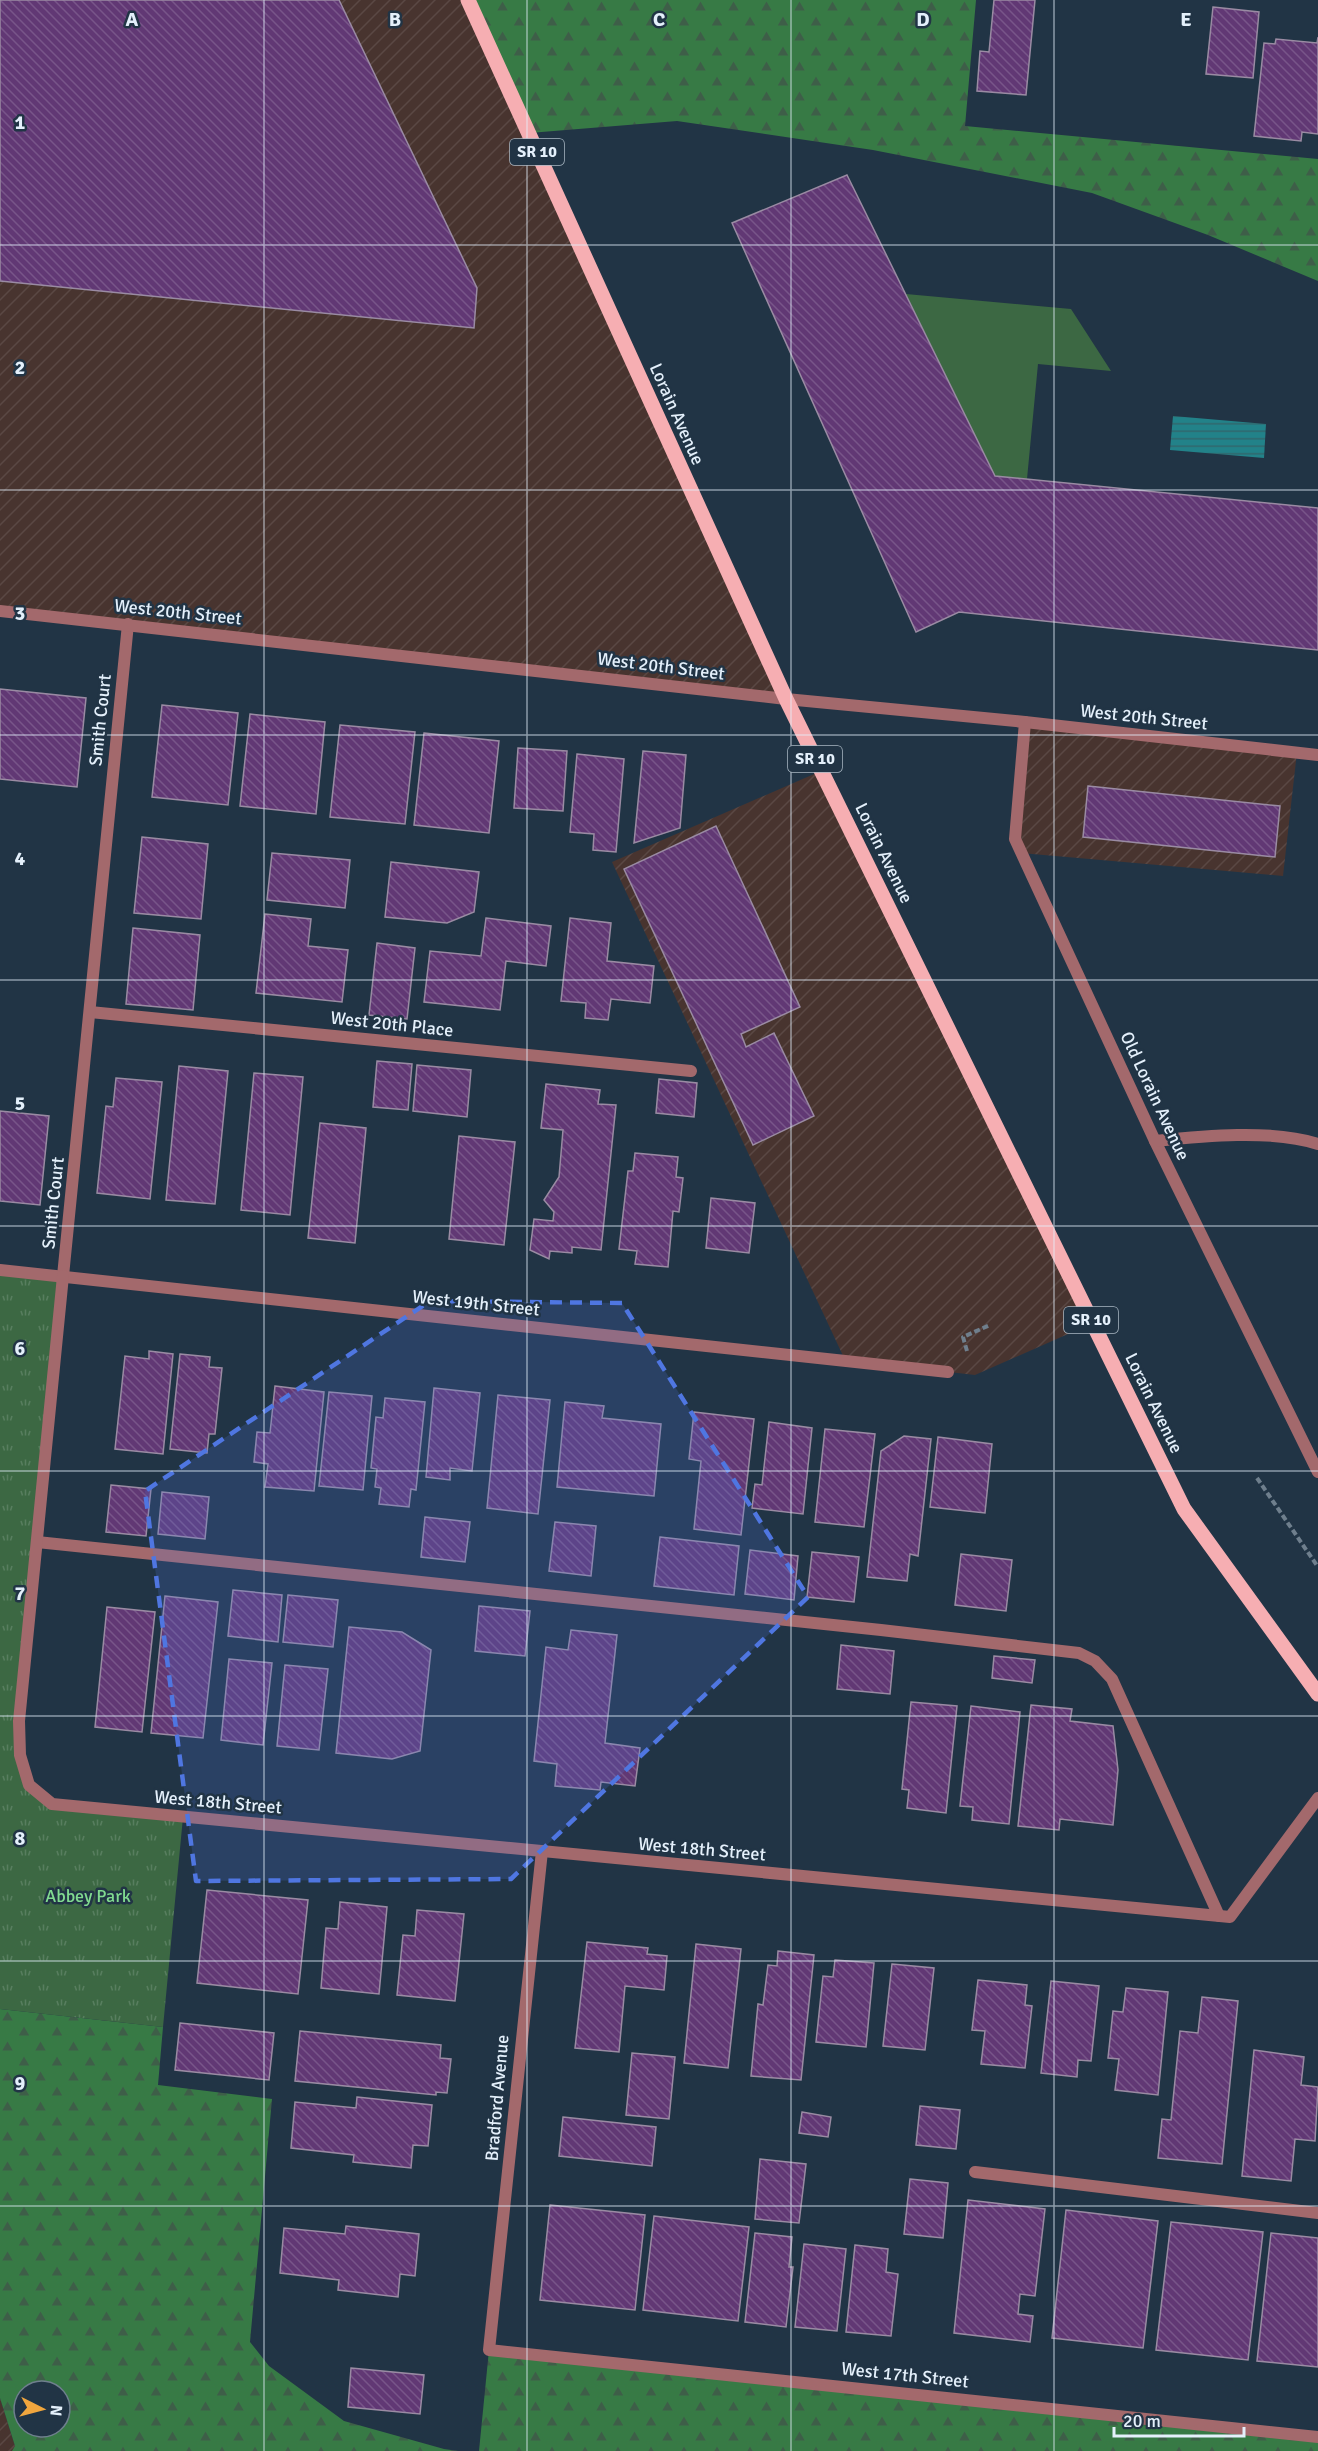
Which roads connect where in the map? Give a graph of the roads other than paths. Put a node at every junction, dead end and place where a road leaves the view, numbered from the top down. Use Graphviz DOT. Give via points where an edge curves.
graph roads {
  1 [pos="468,0"];
  2 [pos="0,611"];
  3 [pos="128,624"];
  4 [pos="786,699"];
  5 [pos="1025,722"];
  6 [pos="1318,754"];
  7 [pos="90,1012"];
  8 [pos="691,1071"];
  9 [pos="1155,1141"];
  10 [pos="1318,1144"];
  11 [pos="0,1270"];
  12 [pos="63,1276"];
  13 [pos="948,1372"];
  14 [pos="1318,1472"];
  15 [pos="37,1542"];
  16 [pos="1318,1694"];
  17 [pos="29,1785"];
  18 [pos="1318,1798"];
  19 [pos="542,1851"];
  20 [pos="1219,1916"];
  21 [pos="975,2172"];
  22 [pos="1318,2213"];
  23 [pos="489,2349"];
  24 [pos="1318,2437"];
  1 -- 4 [label="main road, Lorain Avenue / SR 10"];
  2 -- 3 [label="street, West 20th Street"];
  3 -- 4 [label="street, West 20th Street"];
  3 -- 7 [label="street, Smith Court"];
  4 -- 5 [label="street, West 20th Street"];
  4 -- 16 [label="main road, Lorain Avenue / SR 10" via="1184,1509"];
  5 -- 6 [label="street, West 20th Street"];
  5 -- 9 [label="street, Old Lorain Avenue" via="1015,839"];
  7 -- 8 [label="street, West 20th Place"];
  7 -- 12 [label="street, Smith Court"];
  9 -- 10 [label="street" via="1254,1136"];
  9 -- 14 [label="street, Old Lorain Avenue"];
  11 -- 12 [label="street, West 19th Street"];
  12 -- 13 [label="street, West 19th Street"];
  12 -- 15 [label="street, Smith Court"];
  15 -- 17 [label="street, Smith Court" via="19,1721 20,1755"];
  15 -- 20 [label="street" via="1079,1653 1095,1661 1112,1679"];
  17 -- 19 [label="street, West 18th Street" via="52,1804"];
  18 -- 20 [label="street" via="1230,1917"];
  19 -- 20 [label="street, West 18th Street"];
  19 -- 23 [label="street, Bradford Avenue"];
  21 -- 22 [label="street"];
  23 -- 24 [label="street, West 17th Street"];
}
